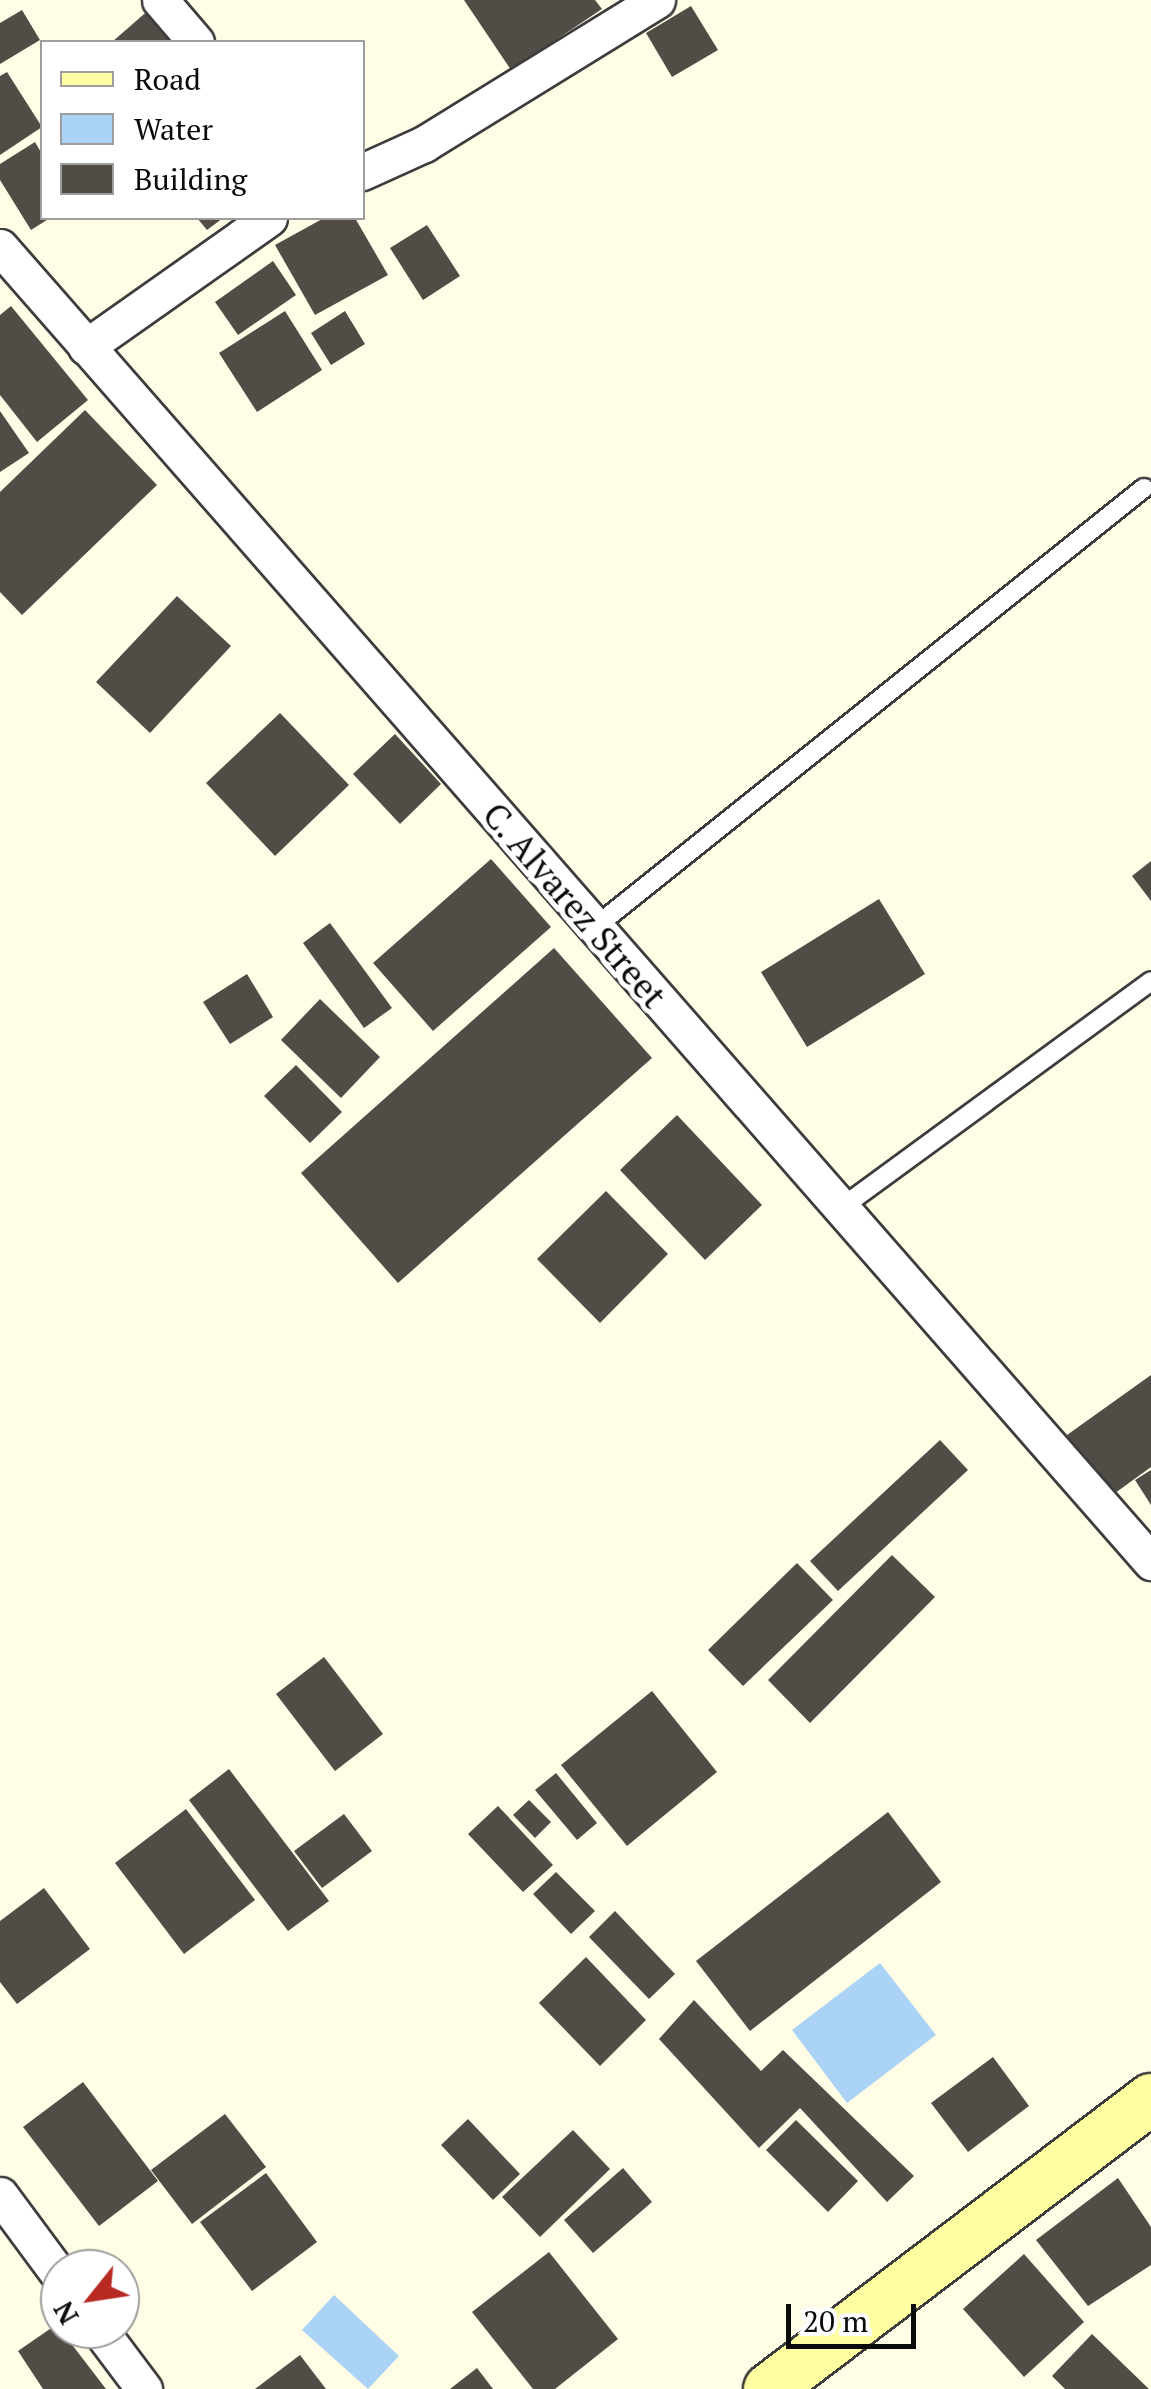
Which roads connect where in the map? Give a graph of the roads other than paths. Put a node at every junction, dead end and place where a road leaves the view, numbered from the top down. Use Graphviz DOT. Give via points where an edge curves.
graph roads {
  1 [pos="657,0"];
  2 [pos="165,2"];
  3 [pos="194,40"];
  4 [pos="365,171"];
  5 [pos="266,220"];
  6 [pos="0,247"];
  7 [pos="12,285"];
  8 [pos="86,347"];
  9 [pos="1144,488"];
  10 [pos="595,928"];
  11 [pos="1151,981"];
  12 [pos="840,1208"];
  13 [pos="1151,1562"];
  14 [pos="1151,2098"];
  15 [pos="0,2195"];
  16 [pos="40,2249"];
  17 [pos="114,2349"];
  18 [pos="144,2389"];
  19 [pos="769,2389"];
  1 -- 4 [label="street" via="424,144"];
  2 -- 3 [label="street"];
  5 -- 8 [label="street"];
  6 -- 7 [label="street, C. Alvarez Street"];
  7 -- 8 [label="street, C. Alvarez Street"];
  8 -- 10 [label="street, C. Alvarez Street"];
  9 -- 10 [label="lane"];
  10 -- 12 [label="street, C. Alvarez Street"];
  11 -- 12 [label="lane"];
  12 -- 13 [label="street, C. Alvarez Street"];
  14 -- 19 [label="street"];
  15 -- 16 [label="street"];
  17 -- 18 [label="street"];
}
